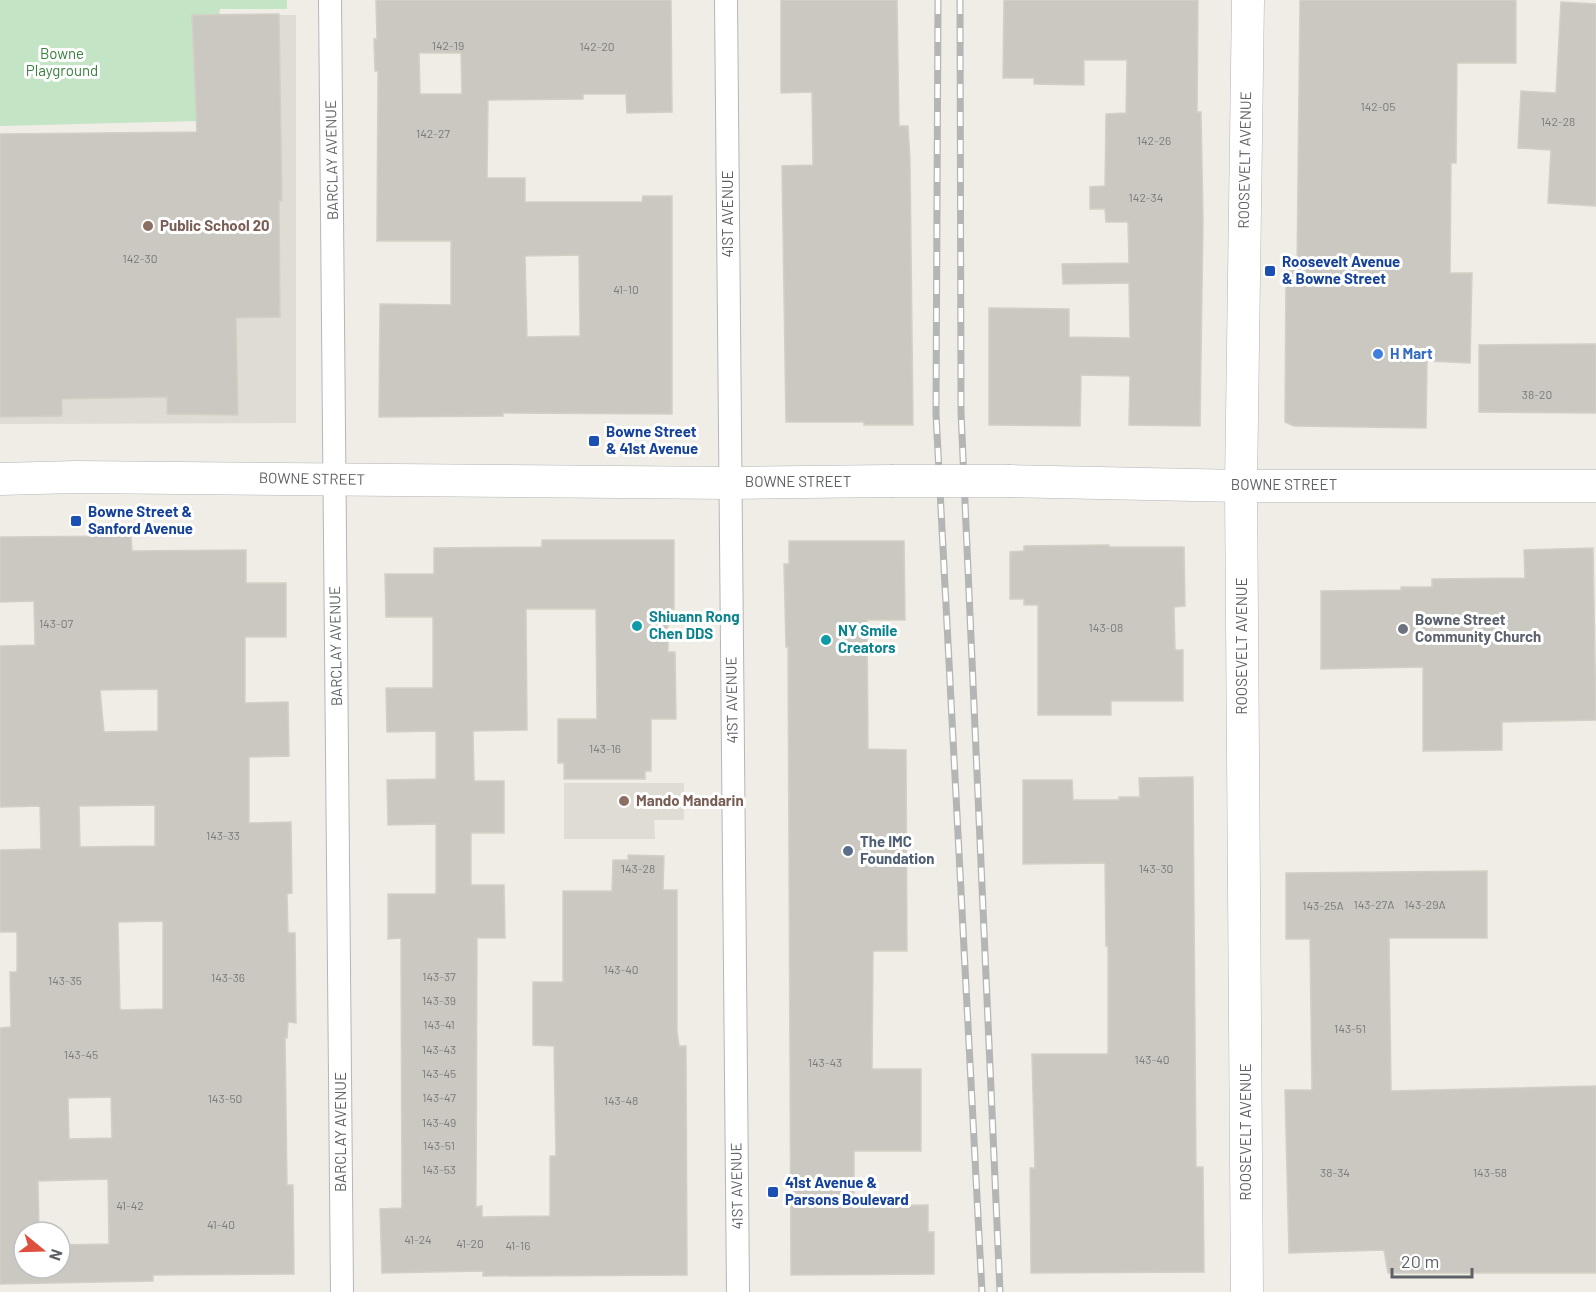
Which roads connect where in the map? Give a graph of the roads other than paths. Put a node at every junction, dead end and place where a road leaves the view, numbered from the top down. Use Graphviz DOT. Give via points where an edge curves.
graph roads {
  1 [pos="330,0"];
  2 [pos="726,0"];
  3 [pos="1248,0"];
  4 [pos="0,480"];
  5 [pos="335,480"];
  6 [pos="730,483"];
  7 [pos="1241,486"];
  8 [pos="1596,486"];
  9 [pos="342,1292"];
  10 [pos="738,1292"];
  11 [pos="1247,1292"];
  1 -- 5 [label="street, BARCLAY AVENUE"];
  2 -- 6 [label="street, 41ST AVENUE"];
  3 -- 7 [label="street, ROOSEVELT AVENUE"];
  4 -- 5 [label="street, BOWNE STREET"];
  5 -- 6 [label="street, BOWNE STREET"];
  5 -- 9 [label="street, BARCLAY AVENUE"];
  6 -- 7 [label="street, BOWNE STREET, bridge" via="1010,481"];
  6 -- 10 [label="street, 41ST AVENUE"];
  7 -- 8 [label="street, BOWNE STREET"];
  7 -- 11 [label="street, ROOSEVELT AVENUE"];
}
